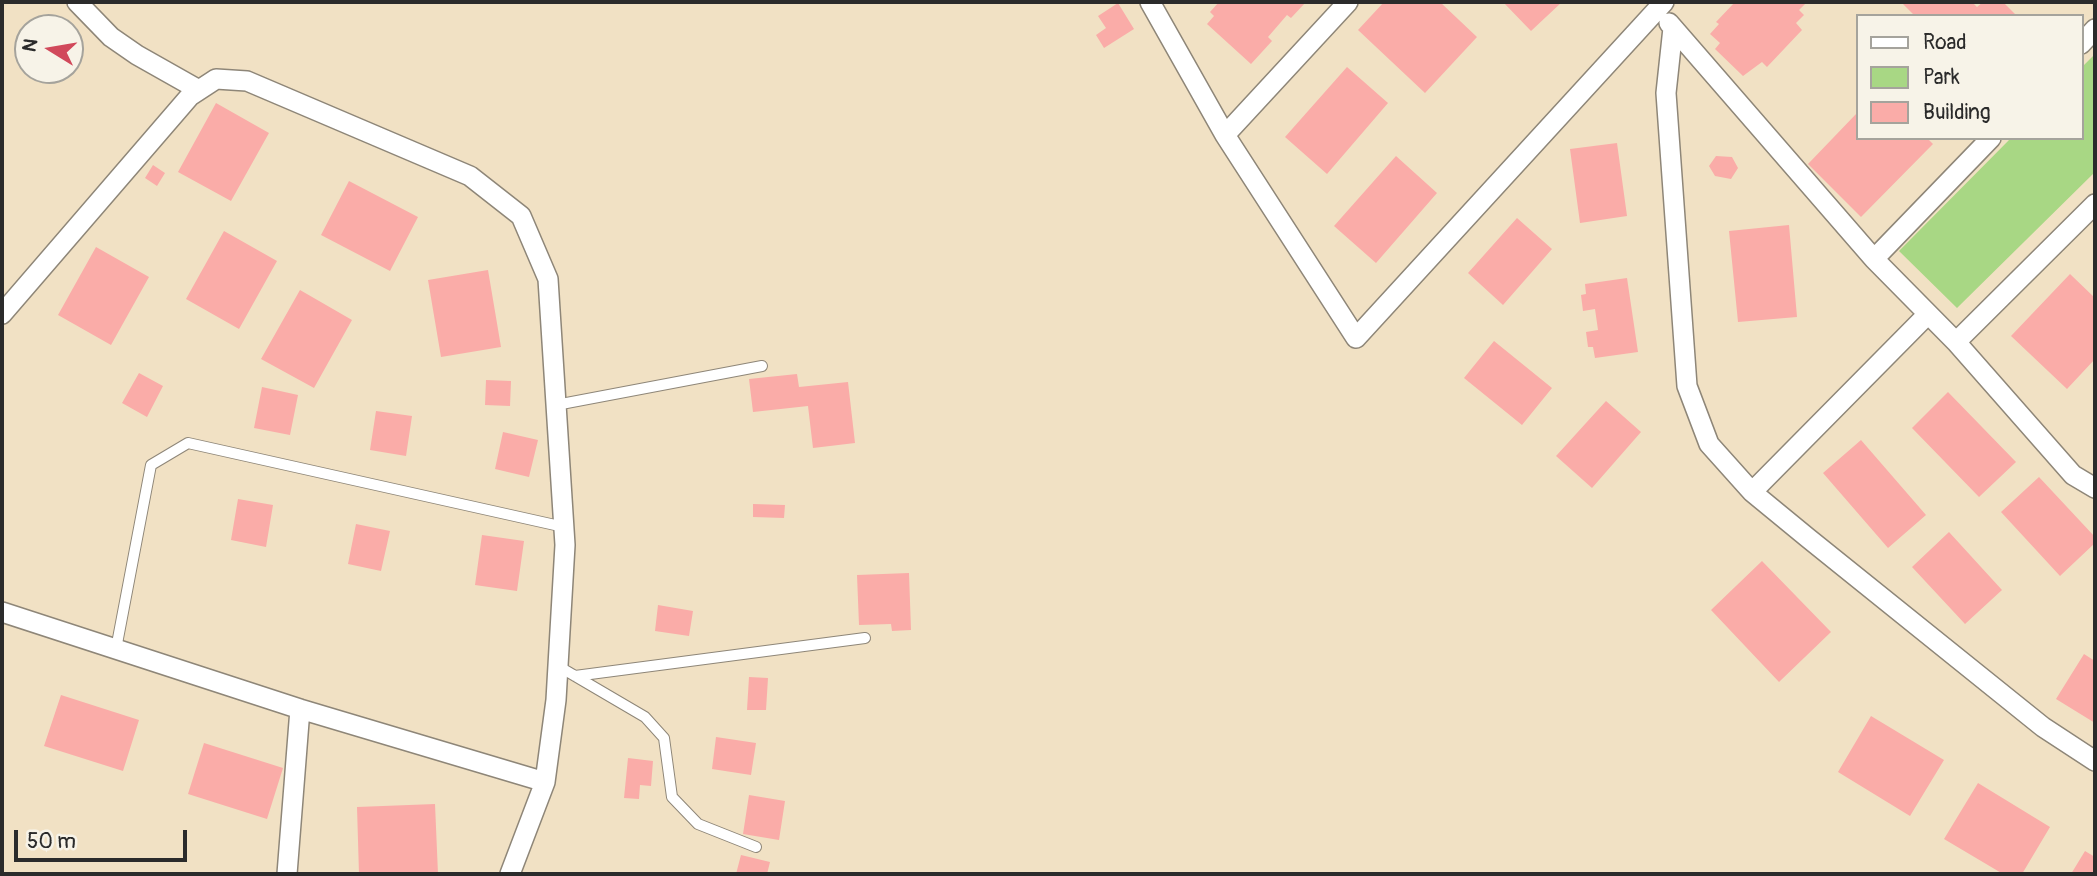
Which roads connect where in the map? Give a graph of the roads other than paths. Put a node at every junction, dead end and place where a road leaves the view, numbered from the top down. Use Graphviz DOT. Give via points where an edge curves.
graph roads {
  1 [pos="77,2"];
  2 [pos="1150,2"];
  3 [pos="1348,2"];
  4 [pos="1657,4"];
  5 [pos="1673,28"];
  6 [pos="199,90"];
  7 [pos="1225,135"];
  8 [pos="1989,140"];
  9 [pos="2095,204"];
  10 [pos="1874,259"];
  11 [pos="2,314"];
  12 [pos="1928,314"];
  13 [pos="1956,342"];
  14 [pos="762,366"];
  15 [pos="556,405"];
  16 [pos="2095,488"];
  17 [pos="1752,492"];
  18 [pos="564,527"];
  19 [pos="2,611"];
  20 [pos="865,638"];
  21 [pos="116,649"];
  22 [pos="567,671"];
  23 [pos="300,709"];
  24 [pos="2095,761"];
  25 [pos="545,782"];
  26 [pos="756,847"];
  27 [pos="287,874"];
  28 [pos="510,874"];
  1 -- 6 [label="street" via="111,37"];
  2 -- 7 [label="street"];
  3 -- 7 [label="street"];
  4 -- 5 [label="street"];
  4 -- 7 [label="street" via="1356,338"];
  5 -- 10 [label="street"];
  5 -- 17 [label="street" via="1666,93 1687,386 1709,444"];
  6 -- 11 [label="street"];
  6 -- 15 [label="street" via="216,79 247,81 470,176 521,216 548,279"];
  8 -- 10 [label="street"];
  9 -- 13 [label="street"];
  10 -- 12 [label="street"];
  12 -- 13 [label="street"];
  12 -- 17 [label="street"];
  13 -- 16 [label="street" via="2073,475"];
  14 -- 15 [label="lane"];
  15 -- 18 [label="street"];
  17 -- 24 [label="street" via="2043,727"];
  18 -- 21 [label="lane" via="188,443 151,464"];
  18 -- 22 [label="street"];
  19 -- 21 [label="street"];
  20 -- 22 [label="lane"];
  21 -- 23 [label="street"];
  22 -- 25 [label="street"];
  22 -- 26 [label="lane" via="645,717 664,737 672,797 698,824"];
  23 -- 25 [label="street"];
  23 -- 27 [label="street"];
  25 -- 28 [label="street"];
}
